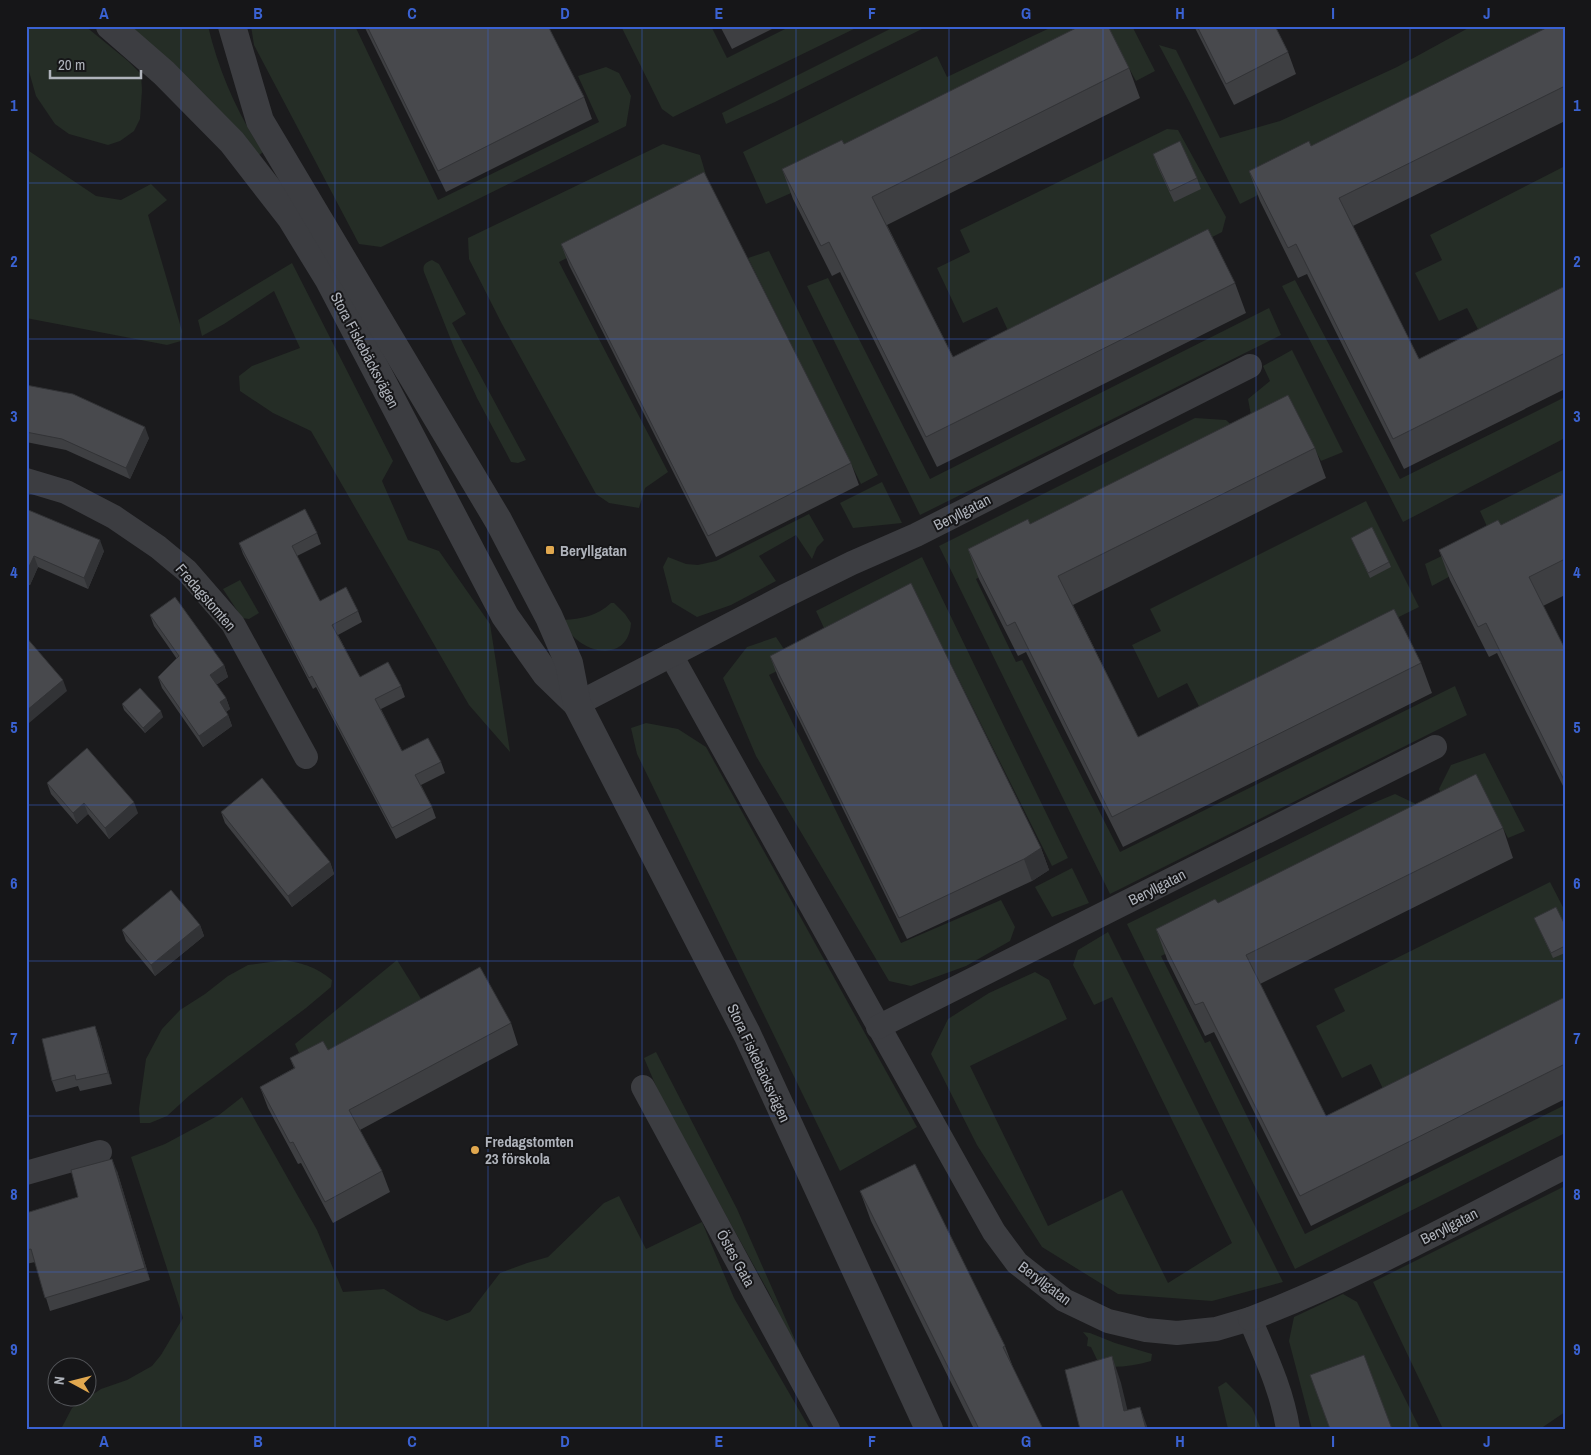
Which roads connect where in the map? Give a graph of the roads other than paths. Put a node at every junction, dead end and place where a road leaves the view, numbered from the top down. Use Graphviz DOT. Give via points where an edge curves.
graph roads {
  1 [pos="110,26"];
  2 [pos="232,26"];
  3 [pos="1250,366"];
  4 [pos="26,480"];
  5 [pos="671,655"];
  6 [pos="577,704"];
  7 [pos="1435,747"];
  8 [pos="306,757"];
  9 [pos="878,1027"];
  10 [pos="643,1087"];
  11 [pos="100,1152"];
  12 [pos="1565,1167"];
  13 [pos="26,1173"];
  14 [pos="1250,1319"];
  15 [pos="828,1429"];
  16 [pos="929,1429"];
  17 [pos="1288,1429"];
  1 -- 6 [label="street, Stora Fiskebäcksvägen" via="164,73 232,142 291,218 328,280 505,616 546,674"];
  2 -- 6 [label="street, Stora Fiskebäcksvägen" via="260,121 498,520 569,663"];
  3 -- 5 [label="street, Beryllgatan"];
  4 -- 8 [label="street, Fredagstomten" via="66,492 114,517 158,546 187,571 233,624"];
  5 -- 6 [label="street, Beryllgatan"];
  5 -- 9 [label="street, Beryllgatan"];
  6 -- 16 [label="street, Stora Fiskebäcksvägen" via="746,1034"];
  7 -- 9 [label="street, Beryllgatan"];
  9 -- 14 [label="street, Beryllgatan" via="994,1232 1017,1263 1064,1300 1108,1321 1146,1330 1177,1332 1216,1328"];
  10 -- 15 [label="street, Östes Gata"];
  11 -- 13 [label="street"];
  12 -- 14 [label="street, Beryllgatan" via="1355,1274"];
  14 -- 17 [label="street" via="1274,1376"];
}
